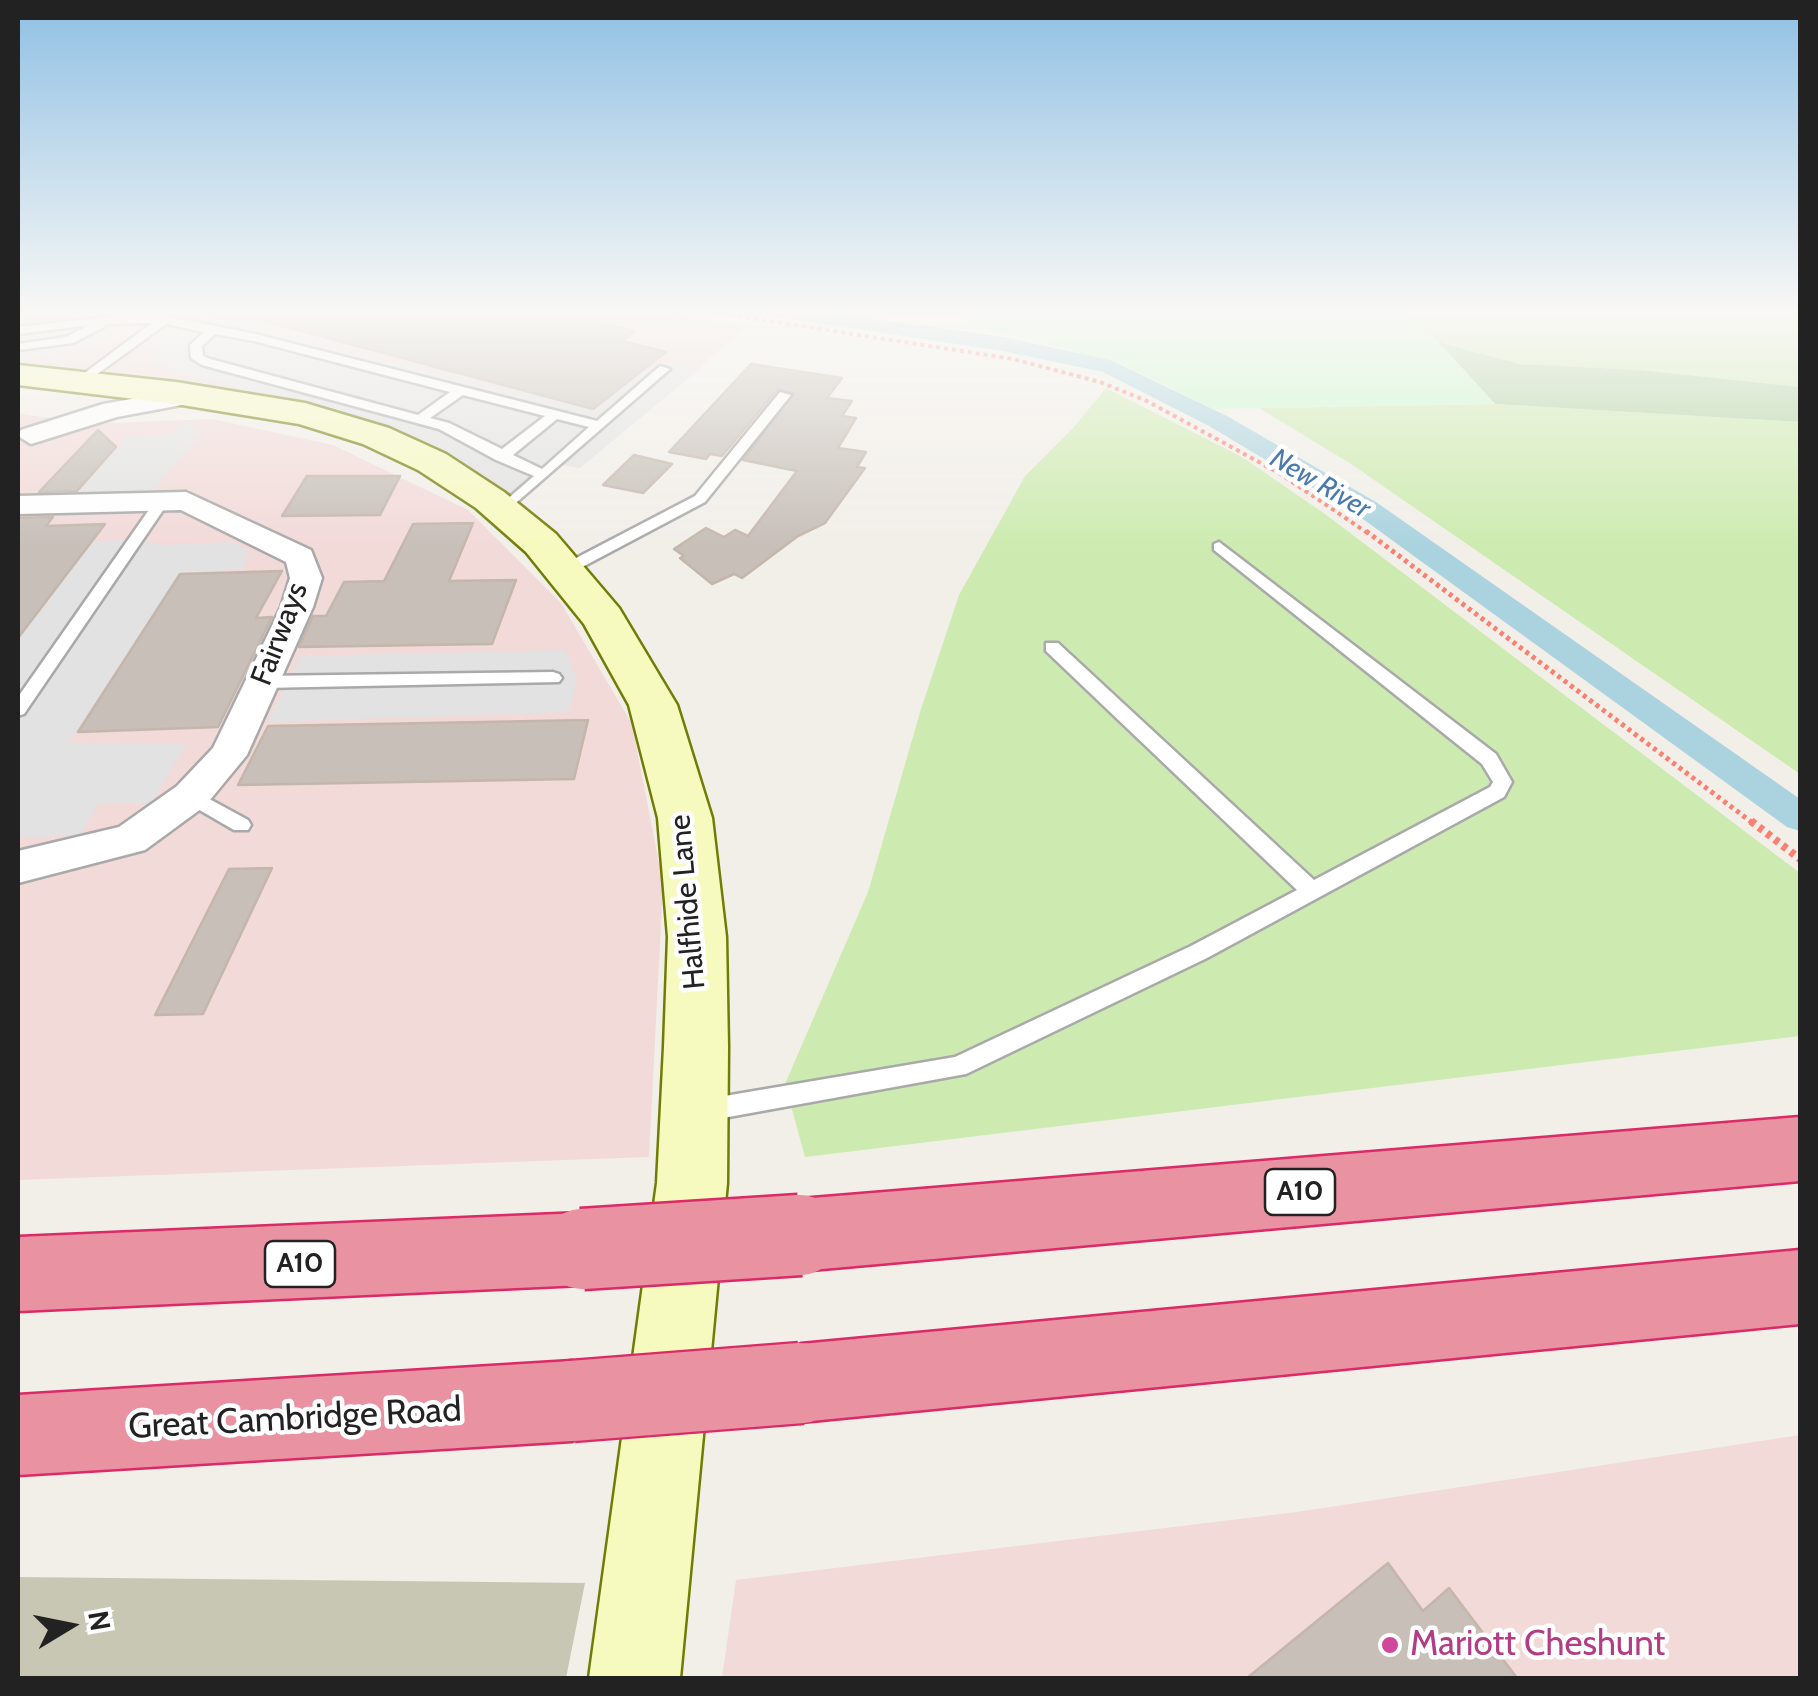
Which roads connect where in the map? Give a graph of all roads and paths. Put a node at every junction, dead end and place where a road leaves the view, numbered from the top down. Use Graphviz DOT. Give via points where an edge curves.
graph roads {
  1 [pos="74,389"];
  2 [pos="143,389"];
  3 [pos="309,389"];
  4 [pos="456,389"];
  5 [pos="641,389"];
  6 [pos="1118,389"];
  7 [pos="460,390"];
  8 [pos="785,395"];
  9 [pos="194,396"];
  10 [pos="556,414"];
  11 [pos="419,420"];
  12 [pos="600,426"];
  13 [pos="24,444"];
  14 [pos="516,481"];
  15 [pos="163,500"];
  16 [pos="18,505"];
  17 [pos="1219,548"];
  18 [pos="563,570"];
  19 [pos="1052,647"];
  20 [pos="553,678"];
  21 [pos="262,682"];
  22 [pos="18,710"];
  23 [pos="191,796"];
  24 [pos="241,824"];
  25 [pos="1800,859"];
  26 [pos="18,867"];
  27 [pos="1312,891"];
  28 [pos="694,1112"];
  29 [pos="1800,1149"];
  30 [pos="18,1274"];
  31 [pos="1800,1287"];
  32 [pos="18,1434"];
  33 [pos="635,1678"];
  1 -- 13 [label="street"];
  2 -- 9 [label="main road, Halfhide Lane"];
  3 -- 11 [label="lane"];
  4 -- 7 [label="lane"];
  5 -- 12 [label="lane"];
  6 -- 25 [label="path" via="1279,473 1410,561"];
  7 -- 10 [label="lane"];
  7 -- 11 [label="lane"];
  8 -- 18 [label="lane" via="700,499"];
  9 -- 13 [label="street" via="112,410"];
  9 -- 14 [label="main road, Halfhide Lane" via="305,414 432,462"];
  10 -- 12 [label="lane"];
  10 -- 14 [label="lane"];
  11 -- 14 [label="lane" via="444,426"];
  12 -- 14 [label="lane"];
  14 -- 18 [label="main road, Halfhide Lane" via="540,543"];
  15 -- 16 [label="street, Fairways"];
  15 -- 21 [label="street, Fairways" via="186,501 300,557 306,578"];
  15 -- 22 [label="lane"];
  17 -- 27 [label="lane" via="1488,759 1503,782 1484,801"];
  18 -- 28 [label="main road, Halfhide Lane" via="603,618 653,704 685,818 697,937"];
  19 -- 27 [label="lane"];
  20 -- 21 [label="lane"];
  21 -- 23 [label="street, Fairways" via="228,755"];
  23 -- 24 [label="lane"];
  23 -- 26 [label="street, Fairways" via="131,839"];
  27 -- 28 [label="lane" via="958,1067"];
  28 -- 33 [label="main road, Halfhide Lane" via="692,1183"];
  29 -- 30 [label="highway, A10, bridge" via="800,1235"];
  31 -- 32 [label="highway, Great Cambridge Road, bridge" via="801,1383"];
}
